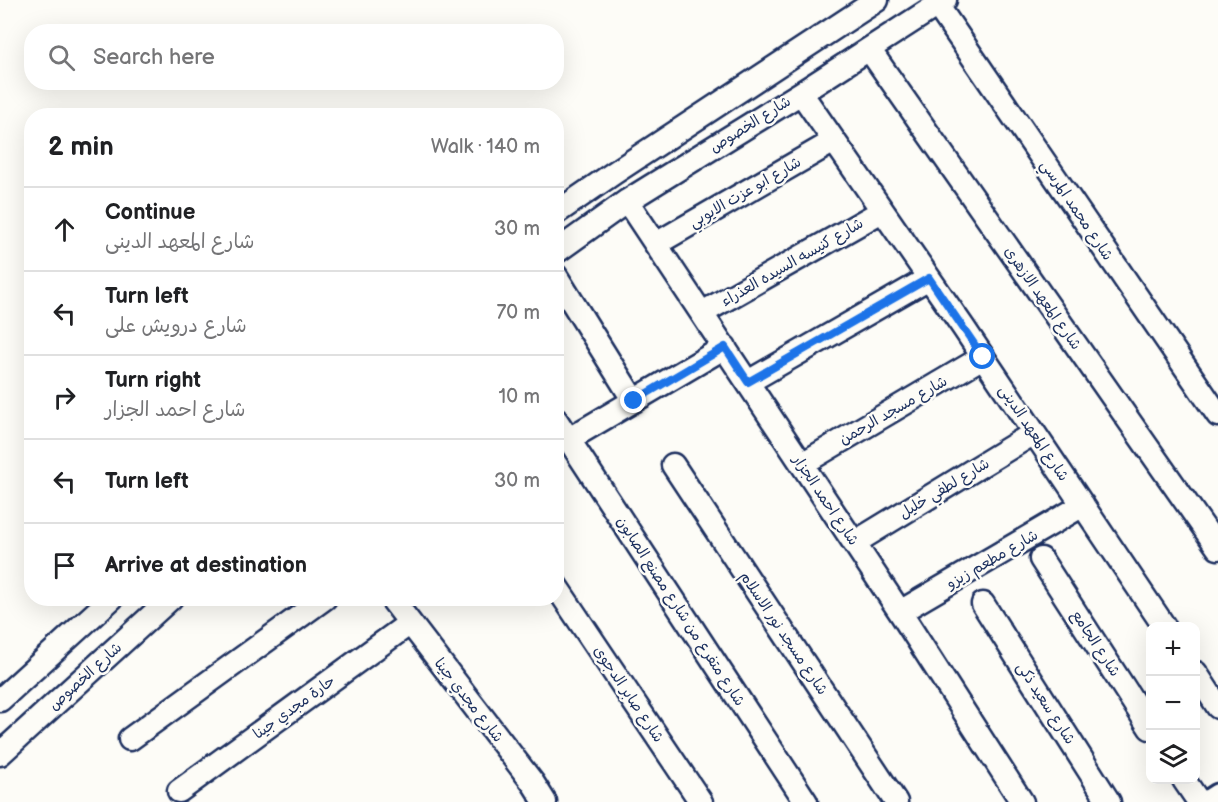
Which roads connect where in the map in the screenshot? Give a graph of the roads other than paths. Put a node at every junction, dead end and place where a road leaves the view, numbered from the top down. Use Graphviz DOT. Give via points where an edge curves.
graph roads {
  1 [pos="876,0"];
  2 [pos="941,3"];
  3 [pos="869,49"];
  4 [pos="801,93"];
  5 [pos="834,141"];
  6 [pos="627,201"];
  7 [pos="564,207"];
  8 [pos="882,211"];
  9 [pos="656,244"];
  10 [pos="564,246"];
  11 [pos="929,278"];
  12 [pos="564,289"];
  13 [pos="702,313"];
  14 [pos="725,347"];
  15 [pos="983,357"];
  16 [pos="748,382"];
  17 [pos="634,401"];
  18 [pos="1218,415"];
  19 [pos="564,430"];
  20 [pos="564,432"];
  21 [pos="1034,433"];
  22 [pos="802,464"];
  23 [pos="673,465"];
  24 [pos="1083,505"];
  25 [pos="854,543"];
  26 [pos="1218,548"];
  27 [pos="1041,559"];
  28 [pos="564,598"];
  29 [pos="983,604"];
  30 [pos="103,606"];
  31 [pos="162,606"];
  32 [pos="315,606"];
  33 [pos="397,606"];
  34 [pos="900,612"];
  35 [pos="1161,622"];
  36 [pos="410,623"];
  37 [pos="1198,676"];
  38 [pos="0,700"];
  39 [pos="1218,707"];
  40 [pos="1146,722"];
  41 [pos="130,740"];
  42 [pos="0,754"];
  43 [pos="1187,784"];
  44 [pos="179,791"];
  45 [pos="1218,795"];
  46 [pos="545,802"];
  47 [pos="701,802"];
  48 [pos="806,802"];
  49 [pos="896,802"];
  50 [pos="1022,802"];
  51 [pos="1109,802"];
  52 [pos="1199,802"];
  53 [pos="1207,802"];
  1 -- 7 [label="street"];
  2 -- 3 [label="street, شارع الخصوص"];
  2 -- 18 [label="street, شارع محمد المرسي"];
  3 -- 4 [label="street, شارع الخصوص"];
  3 -- 26 [label="street, شارع المعهد الازهرى"];
  4 -- 5 [label="street, شارع المعهد الدينى"];
  4 -- 6 [label="street, شارع الخصوص"];
  5 -- 8 [label="street, شارع المعهد الدينى"];
  5 -- 9 [label="street, شارع ابو عزت الايوبي"];
  6 -- 9 [label="street, شارع احمد الجزار"];
  6 -- 10 [label="street, شارع الخصوص"];
  8 -- 11 [label="street, شارع المعهد الدينى"];
  8 -- 13 [label="street, شارع كنيسه السيده العذراء"];
  9 -- 13 [label="street, شارع احمد الجزار"];
  11 -- 15 [label="street, شارع المعهد الدينى"];
  11 -- 16 [label="street"];
  12 -- 17 [label="street"];
  13 -- 14 [label="street, شارع احمد الجزار"];
  14 -- 16 [label="street, شارع احمد الجزار"];
  14 -- 17 [label="street"];
  15 -- 21 [label="street, شارع المعهد الدينى"];
  15 -- 22 [label="street, شارع مسجد الرحمن"];
  16 -- 22 [label="street, شارع احمد الجزار"];
  17 -- 19 [label="street"];
  20 -- 48 [label="street, شارع متفرع من شارع مصنع الصابون"];
  21 -- 24 [label="street, شارع المعهد الدينى"];
  21 -- 25 [label="street, شارع لطفي خليل"];
  22 -- 25 [label="street, شارع احمد الجزار"];
  23 -- 49 [label="street, شارع مسجد نور الاسلام"];
  24 -- 34 [label="street, شارع مطعم زيزو"];
  24 -- 35 [label="street, شارع المعهد الدينى"];
  25 -- 34 [label="street, شارع احمد الجزار"];
  27 -- 40 [label="street, شارع الجامع"];
  28 -- 47 [label="street, شارع صابر الدجوى"];
  29 -- 51 [label="street, شارع سعيد ذكى"];
  30 -- 38 [label="street"];
  31 -- 42 [label="street, شارع الخصوص"];
  32 -- 41 [label="street"];
  33 -- 36 [label="street, شارع مجدي جينا"];
  34 -- 50 [label="street, شارع احمد الجزار"];
  36 -- 44 [label="street, حارة مجدي جينا"];
  36 -- 46 [label="street, شارع مجدي جينا"];
  37 -- 39 [label="street"];
  43 -- 52 [label="street"];
  45 -- 53 [label="street"];
}
